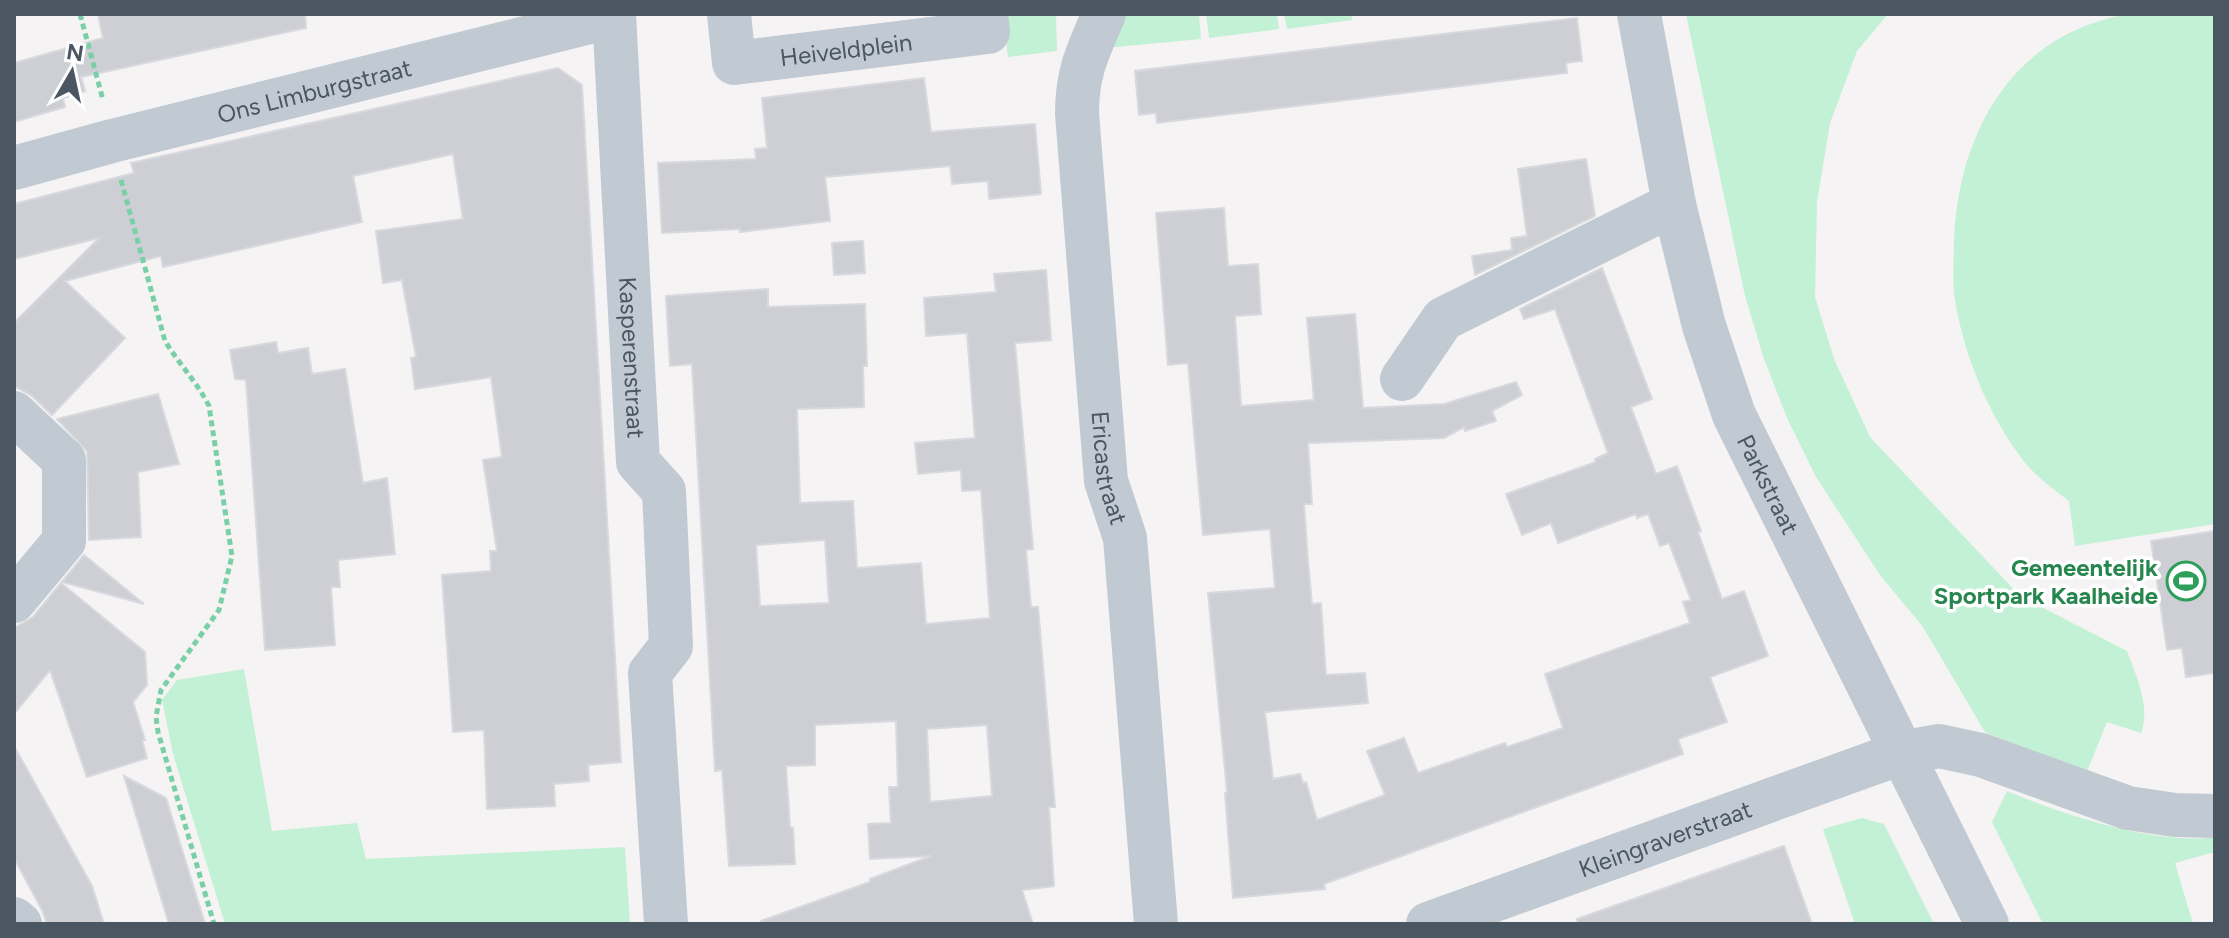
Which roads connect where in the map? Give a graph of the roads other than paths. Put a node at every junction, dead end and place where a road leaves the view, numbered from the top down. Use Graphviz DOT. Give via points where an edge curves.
graph roads {
  1 [pos="729,14"];
  2 [pos="986,14"];
  3 [pos="1104,14"];
  4 [pos="1639,14"];
  5 [pos="614,15"];
  6 [pos="14,168"];
  7 [pos="1674,204"];
  8 [pos="1402,379"];
  9 [pos="14,413"];
  10 [pos="14,601"];
  11 [pos="1901,753"];
  12 [pos="2215,816"];
  13 [pos="14,919"];
  14 [pos="20,924"];
  15 [pos="666,924"];
  16 [pos="1156,924"];
  17 [pos="1428,924"];
  18 [pos="1987,924"];
  1 -- 2 [label="street, Heiveldplein" via="734,63 988,32"];
  3 -- 16 [label="street, Ericastraat" via="1085,54 1077,113 1106,481 1125,538"];
  4 -- 7 [label="street, Parkstraat"];
  5 -- 6 [label="street, Ons Limburgstraat"];
  5 -- 15 [label="street, Kasperenstraat" via="638,462 664,491 671,646 650,673"];
  7 -- 8 [label="street" via="1443,319"];
  7 -- 11 [label="street, Parkstraat" via="1704,326 1734,415"];
  9 -- 10 [label="street" via="64,460 64,541"];
  11 -- 12 [label="street, Kleingraverstraat" via="1939,746 1981,755 2128,808"];
  11 -- 17 [label="street, Kleingraverstraat"];
  11 -- 18 [label="street, Parkstraat"];
  13 -- 14 [label="street"];
}
